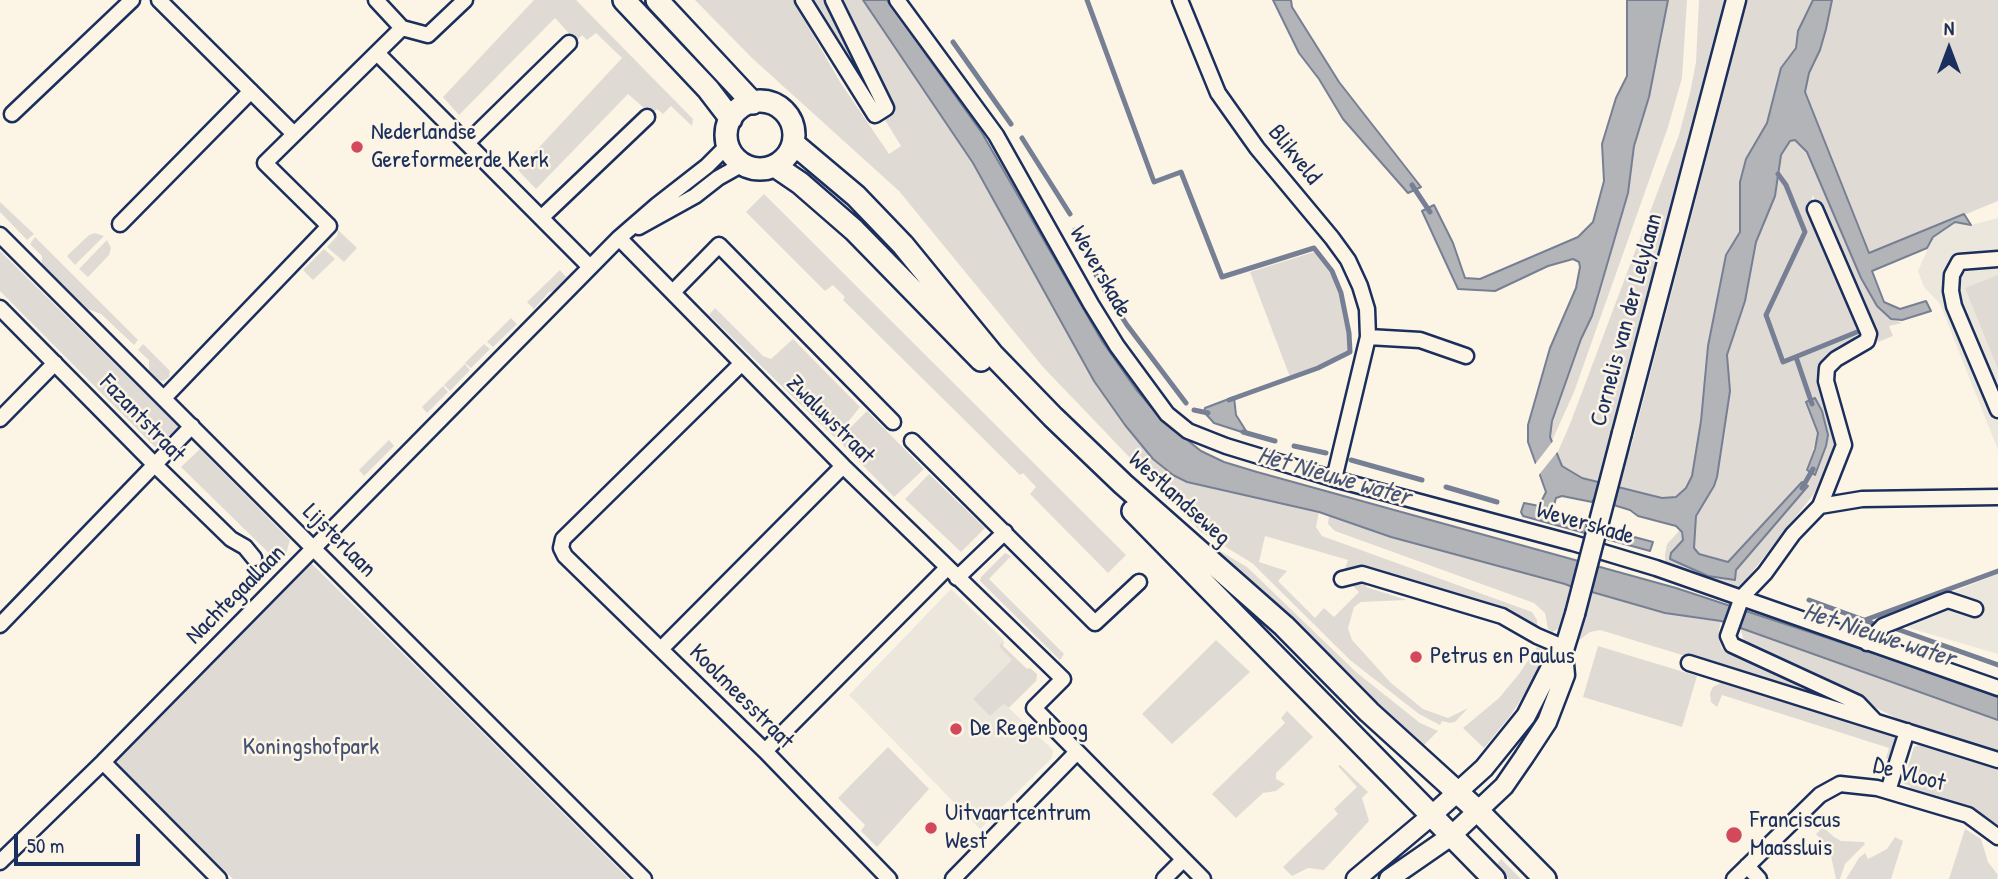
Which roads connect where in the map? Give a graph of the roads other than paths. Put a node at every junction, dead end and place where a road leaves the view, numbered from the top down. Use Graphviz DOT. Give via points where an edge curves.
graph roads {
  1 [pos="132,0"];
  2 [pos="159,0"];
  3 [pos="376,0"];
  4 [pos="465,0"];
  5 [pos="624,0"];
  6 [pos="657,0"];
  7 [pos="803,0"];
  8 [pos="833,0"];
  9 [pos="897,0"];
  10 [pos="1180,0"];
  11 [pos="1736,0"];
  12 [pos="402,27"];
  13 [pos="569,44"];
  14 [pos="378,54"];
  15 [pos="251,91"];
  16 [pos="753,103"];
  17 [pos="12,114"];
  18 [pos="647,117"];
  19 [pos="731,119"];
  20 [pos="293,133"];
  21 [pos="467,143"];
  22 [pos="793,143"];
  23 [pos="728,145"];
  24 [pos="743,164"];
  25 [pos="775,166"];
  26 [pos="1815,209"];
  27 [pos="542,217"];
  28 [pos="120,224"];
  29 [pos="0,235"];
  30 [pos="619,238"];
  31 [pos="1998,259"];
  32 [pos="590,267"];
  33 [pos="674,291"];
  34 [pos="0,308"];
  35 [pos="1368,337"];
  36 [pos="1466,356"];
  37 [pos="55,363"];
  38 [pos="742,363"];
  39 [pos="164,398"];
  40 [pos="1998,410"];
  41 [pos="0,419"];
  42 [pos="893,422"];
  43 [pos="192,426"];
  44 [pos="912,441"];
  45 [pos="155,465"];
  46 [pos="843,466"];
  47 [pos="1334,479"];
  48 [pos="1998,496"];
  49 [pos="1820,506"];
  50 [pos="1005,532"];
  51 [pos="314,548"];
  52 [pos="254,558"];
  53 [pos="952,573"];
  54 [pos="1342,579"];
  55 [pos="1139,582"];
  56 [pos="1740,600"];
  57 [pos="1975,608"];
  58 [pos="0,625"];
  59 [pos="1867,643"];
  60 [pos="661,649"];
  61 [pos="1564,650"];
  62 [pos="1689,663"];
  63 [pos="1998,688"];
  64 [pos="1875,721"];
  65 [pos="1907,731"];
  66 [pos="765,751"];
  67 [pos="1076,752"];
  68 [pos="1998,760"];
  69 [pos="103,762"];
  70 [pos="1888,791"];
  71 [pos="1458,793"];
  72 [pos="1478,811"];
  73 [pos="1432,816"];
  74 [pos="1451,836"];
  75 [pos="1998,837"];
  76 [pos="1183,860"];
  77 [pos="0,862"];
  78 [pos="1747,866"];
  79 [pos="219,879"];
  80 [pos="645,879"];
  81 [pos="889,879"];
  82 [pos="953,879"];
  83 [pos="1164,879"];
  84 [pos="1203,879"];
  85 [pos="1356,879"];
  86 [pos="1389,879"];
  87 [pos="1494,879"];
  88 [pos="1545,879"];
  89 [pos="1734,879"];
  90 [pos="1759,879"];
  1 -- 17 [label="street"];
  2 -- 15 [label="street"];
  3 -- 12 [label="street"];
  4 -- 12 [label="street" via="428,35"];
  5 -- 19 [label="main road"];
  6 -- 16 [label="main road"];
  7 -- 8 [label="street" via="875,116 886,108"];
  9 -- 47 [label="street, Weverskade" via="996,135 1091,304 1167,414 1188,431 1226,446"];
  10 -- 35 [label="street, Blikveld" via="1218,93 1348,260 1367,309"];
  11 -- 61 [label="street, Cornelis van der Lelylaan, bridge"];
  12 -- 14 [label="street"];
  13 -- 21 [label="street"];
  14 -- 20 [label="street"];
  14 -- 21 [label="street"];
  15 -- 20 [label="street"];
  15 -- 28 [label="street"];
  16 -- 19 [label="main road"];
  16 -- 22 [label="main road" via="782,110 792,125"];
  18 -- 27 [label="street"];
  19 -- 23 [label="main road"];
  20 -- 39 [label="street" via="265,163 329,226"];
  21 -- 27 [label="street"];
  22 -- 25 [label="main road"];
  22 -- 71 [label="main road, Westlandseweg" via="903,245 992,354 1053,417 1284,626"];
  23 -- 24 [label="main road"];
  23 -- 30 [label="street, Nachtegaallaan"];
  24 -- 25 [label="main road" via="759,169"];
  24 -- 30 [label="street, Nachtegaallaan" via="695,197"];
  25 -- 73 [label="main road, Westlandseweg" via="887,262"];
  26 -- 49 [label="street" via="1869,334 1867,341 1827,368 1826,381 1844,445"];
  27 -- 32 [label="street"];
  29 -- 39 [label="street, Lijsterlaan"];
  30 -- 32 [label="street, Nachtegaallaan"];
  30 -- 33 [label="street, Zwaluwstraat"];
  31 -- 40 [label="street" via="1959,262 1951,291"];
  32 -- 51 [label="street, Nachtegaallaan"];
  33 -- 38 [label="street, Zwaluwstraat"];
  33 -- 42 [label="street, Zwaluwstraat" via="719,245"];
  34 -- 37 [label="street, Fazantstraat"];
  35 -- 36 [label="street" via="1420,340"];
  35 -- 47 [label="street, Blikveld"];
  37 -- 41 [label="street"];
  37 -- 45 [label="street, Fazantstraat"];
  38 -- 46 [label="street, Zwaluwstraat"];
  38 -- 60 [label="street, Koolmeesstraat" via="563,539 565,556"];
  39 -- 43 [label="street, Lijsterlaan"];
  43 -- 45 [label="street"];
  43 -- 51 [label="street, Lijsterlaan"];
  44 -- 50 [label="street, Zwaluwstraat"];
  45 -- 52 [label="street, Fazantstraat"];
  45 -- 58 [label="street"];
  46 -- 53 [label="street, Zwaluwstraat"];
  46 -- 60 [label="street"];
  47 -- 56 [label="street, Weverskade" via="1598,550"];
  48 -- 49 [label="street" via="1862,499"];
  49 -- 56 [label="street"];
  50 -- 53 [label="street"];
  50 -- 55 [label="street, Zwaluwstraat" via="1095,623"];
  51 -- 69 [label="street, Nachtegaallaan"];
  51 -- 80 [label="street, Lijsterlaan"];
  53 -- 66 [label="street"];
  53 -- 67 [label="street, Zwaluwstraat" via="1063,679 1034,708"];
  54 -- 61 [label="street" via="1362,573 1502,615"];
  56 -- 59 [label="street, Weverskade"];
  56 -- 64 [label="street" via="1728,636 1732,645 1858,703"];
  57 -- 59 [label="street" via="1948,600 1883,626"];
  59 -- 63 [label="street, Weverskade"];
  60 -- 66 [label="street, Koolmeesstraat"];
  61 -- 71 [label="street, Cornelis van der Lelylaan" via="1526,716"];
  61 -- 72 [label="street, Cornelis van der Lelylaan" via="1565,675 1547,722 1504,786"];
  62 -- 64 [label="street"];
  64 -- 65 [label="street"];
  65 -- 68 [label="street"];
  65 -- 70 [label="street"];
  66 -- 81 [label="street, Koolmeesstraat"];
  67 -- 76 [label="street"];
  67 -- 82 [label="street"];
  69 -- 77 [label="street, Nachtegaallaan"];
  69 -- 79 [label="street"];
  70 -- 75 [label="street, De Vloot" via="1968,815"];
  70 -- 78 [label="street, De Vloot" via="1840,785 1821,794"];
  71 -- 72 [label="main road, Westlandseweg"];
  71 -- 73 [label="street, Cornelis van der Lelylaan"];
  72 -- 74 [label="street, Cornelis van der Lelylaan"];
  72 -- 88 [label="main road, Westlandseweg"];
  73 -- 74 [label="main road, Westlandseweg"];
  73 -- 85 [label="street, Cornelis van der Lelylaan"];
  74 -- 86 [label="street, Cornelis van der Lelylaan"];
  74 -- 87 [label="main road, Westlandseweg"];
  76 -- 83 [label="street"];
  76 -- 84 [label="street"];
  78 -- 89 [label="street, De Vloot"];
  78 -- 90 [label="street"];
}
